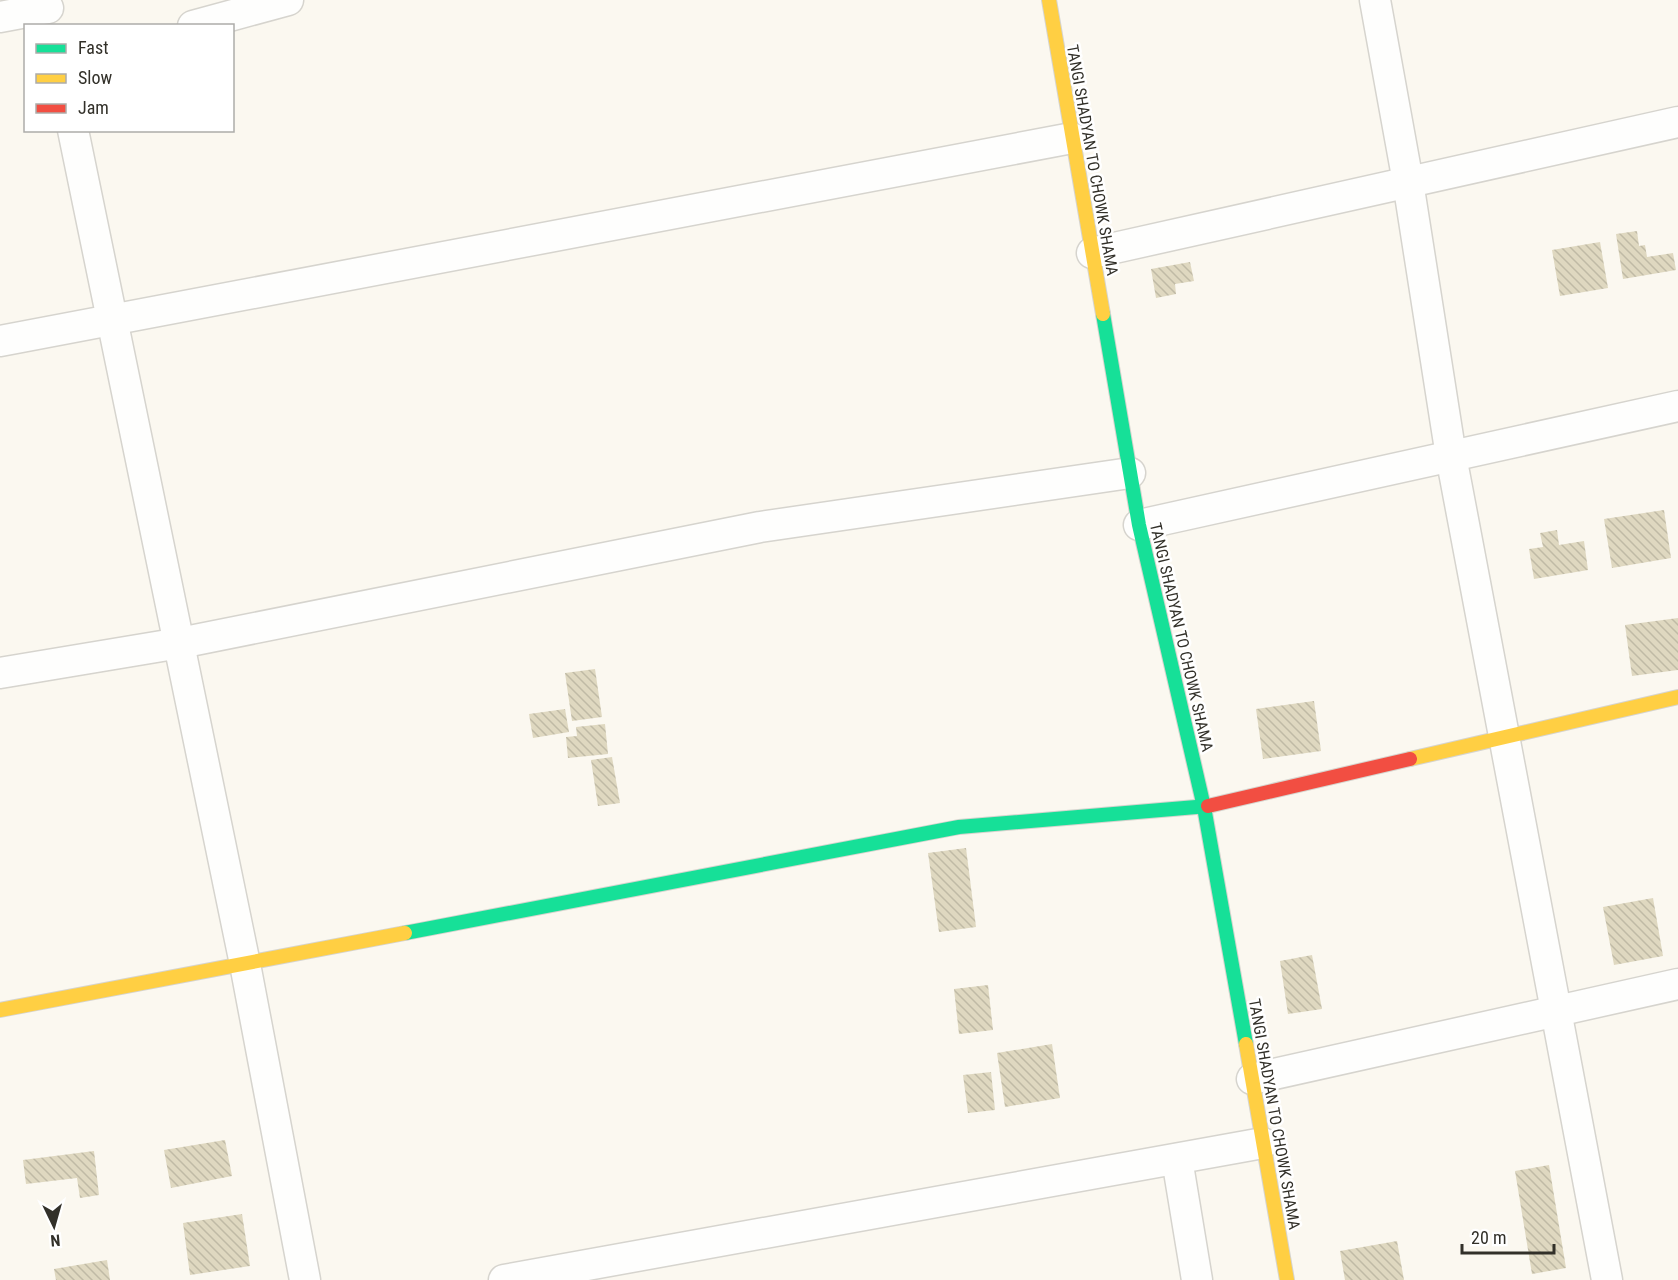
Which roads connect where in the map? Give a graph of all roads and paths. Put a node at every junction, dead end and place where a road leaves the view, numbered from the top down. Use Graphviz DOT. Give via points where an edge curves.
graph roads {
  1 [pos="288,0"];
  2 [pos="1049,0"];
  3 [pos="1375,0"];
  4 [pos="48,11"];
  5 [pos="0,17"];
  6 [pos="200,24"];
  7 [pos="1678,122"];
  8 [pos="73,132"];
  9 [pos="1072,138"];
  10 [pos="1408,182"];
  11 [pos="1092,253"];
  12 [pos="112,320"];
  13 [pos="0,341"];
  14 [pos="1678,406"];
  15 [pos="1451,456"];
  16 [pos="1130,473"];
  17 [pos="1139,525"];
  18 [pos="180,643"];
  19 [pos="0,673"];
  20 [pos="1678,697"];
  21 [pos="1504,737"];
  22 [pos="1204,807"];
  23 [pos="245,964"];
  24 [pos="1678,984"];
  25 [pos="0,1010"];
  26 [pos="1557,1011"];
  27 [pos="1252,1079"];
  28 [pos="1263,1143"];
  29 [pos="1177,1159"];
  30 [pos="305,1280"];
  31 [pos="504,1280"];
  32 [pos="1197,1280"];
  33 [pos="1287,1280"];
  34 [pos="1607,1280"];
  1 -- 6 [label="street"];
  2 -- 9 [label="street, TANGI SHADYAN TO CHOWK SHAMA"];
  3 -- 10 [label="street"];
  4 -- 5 [label="street"];
  7 -- 10 [label="street"];
  8 -- 12 [label="street"];
  9 -- 11 [label="street, TANGI SHADYAN TO CHOWK SHAMA"];
  9 -- 12 [label="street"];
  10 -- 11 [label="street"];
  10 -- 15 [label="street"];
  11 -- 16 [label="street, TANGI SHADYAN TO CHOWK SHAMA"];
  12 -- 13 [label="street"];
  12 -- 18 [label="street"];
  14 -- 15 [label="street"];
  15 -- 17 [label="street"];
  15 -- 21 [label="street"];
  16 -- 17 [label="street, TANGI SHADYAN TO CHOWK SHAMA"];
  16 -- 18 [label="street" via="760,527"];
  17 -- 22 [label="street, TANGI SHADYAN TO CHOWK SHAMA"];
  18 -- 19 [label="street"];
  18 -- 23 [label="street"];
  20 -- 21 [label="street"];
  21 -- 22 [label="street"];
  21 -- 26 [label="street"];
  22 -- 23 [label="street" via="959,827"];
  22 -- 27 [label="street, TANGI SHADYAN TO CHOWK SHAMA"];
  23 -- 25 [label="street"];
  23 -- 30 [label="street"];
  24 -- 26 [label="street"];
  26 -- 27 [label="street"];
  26 -- 34 [label="street"];
  27 -- 28 [label="street, TANGI SHADYAN TO CHOWK SHAMA"];
  28 -- 29 [label="street"];
  28 -- 33 [label="street, TANGI SHADYAN TO CHOWK SHAMA"];
  29 -- 31 [label="street"];
  29 -- 32 [label="street"];
}
